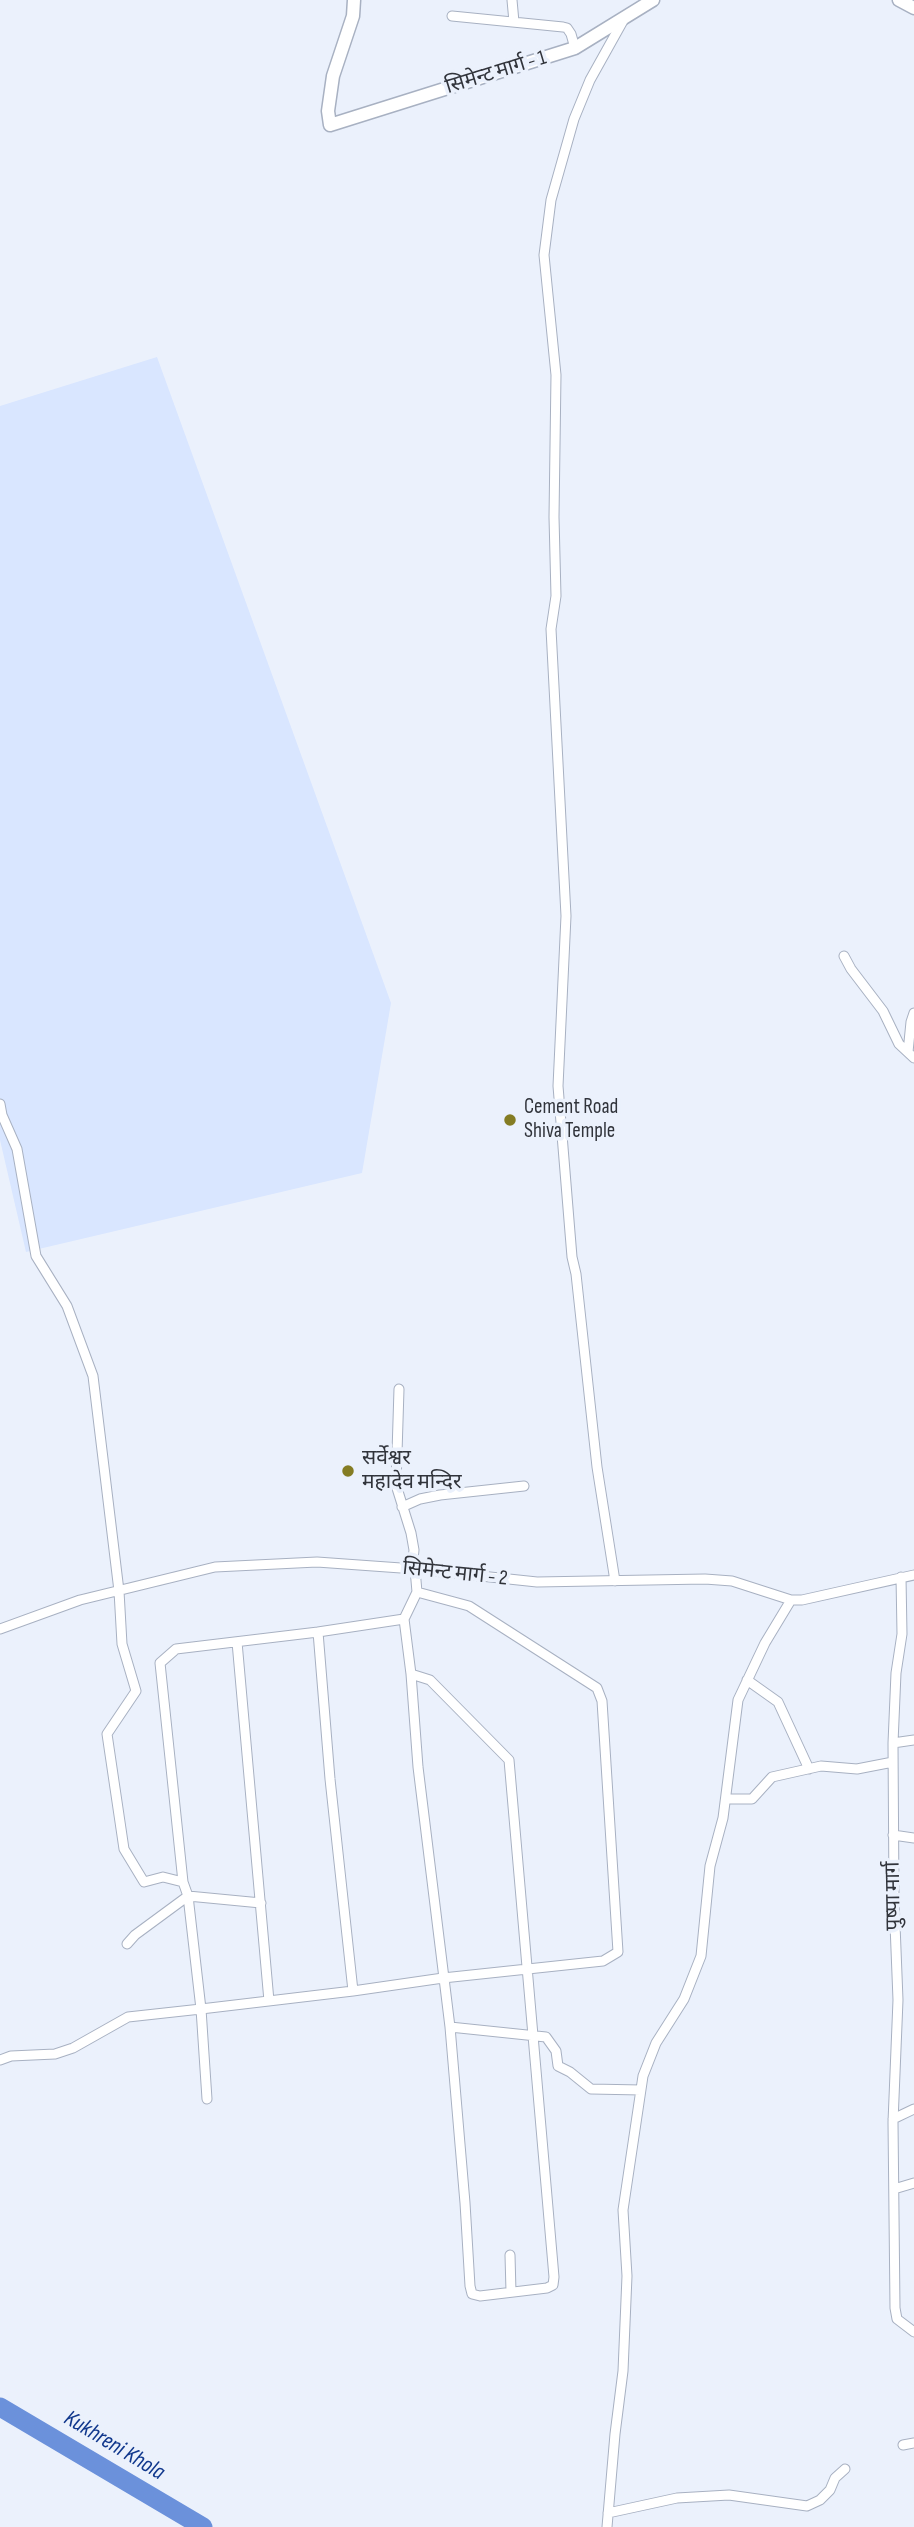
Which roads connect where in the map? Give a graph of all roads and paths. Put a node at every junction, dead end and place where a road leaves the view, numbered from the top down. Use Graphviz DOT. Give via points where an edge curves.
graph roads {
  1 [pos="354,0"];
  2 [pos="512,0"];
  3 [pos="653,0"];
  4 [pos="899,0"];
  5 [pos="914,8"];
  6 [pos="452,16"];
  7 [pos="625,17"];
  8 [pos="514,22"];
  9 [pos="575,48"];
  10 [pos="844,956"];
  11 [pos="914,1013"];
  12 [pos="911,1055"];
  13 [pos="0,1104"];
  14 [pos="399,1389"];
  15 [pos="524,1486"];
  16 [pos="402,1507"];
  17 [pos="414,1569"];
  18 [pos="913,1573"];
  19 [pos="901,1577"];
  20 [pos="615,1581"];
  21 [pos="119,1591"];
  22 [pos="417,1592"];
  23 [pos="790,1600"];
  24 [pos="404,1619"];
  25 [pos="0,1629"];
  26 [pos="318,1632"];
  27 [pos="237,1642"];
  28 [pos="411,1674"];
  29 [pos="747,1680"];
  30 [pos="914,1740"];
  31 [pos="893,1743"];
  32 [pos="893,1762"];
  33 [pos="809,1769"];
  34 [pos="726,1799"];
  35 [pos="893,1835"];
  36 [pos="914,1838"];
  37 [pos="183,1882"];
  38 [pos="188,1896"];
  39 [pos="261,1903"];
  40 [pos="127,1944"];
  41 [pos="525,1968"];
  42 [pos="443,1978"];
  43 [pos="353,1991"];
  44 [pos="268,2001"];
  45 [pos="201,2009"];
  46 [pos="450,2026"];
  47 [pos="533,2035"];
  48 [pos="0,2060"];
  49 [pos="641,2090"];
  50 [pos="207,2099"];
  51 [pos="914,2109"];
  52 [pos="893,2119"];
  53 [pos="914,2183"];
  54 [pos="894,2189"];
  55 [pos="510,2255"];
  56 [pos="511,2292"];
  57 [pos="914,2332"];
  58 [pos="914,2443"];
  59 [pos="903,2445"];
  60 [pos="845,2469"];
  61 [pos="608,2513"];
  62 [pos="607,2527"];
  1 -- 9 [label="street, सिमेन्ट मार्ग - 1" via="333,76 330,125"];
  2 -- 8 [label="street"];
  3 -- 7 [label="street, सिमेन्ट मार्ग - 1"];
  4 -- 5 [label="street"];
  6 -- 8 [label="street"];
  7 -- 9 [label="street, सिमेन्ट मार्ग - 1"];
  7 -- 20 [label="street" via="590,80 575,119 551,200 544,255 556,375 556,596 551,629 566,916 558,1086 572,1257"];
  8 -- 9 [label="street" via="567,28"];
  10 -- 12 [label="street" via="883,1011 899,1044"];
  11 -- 12 [label="street"];
  13 -- 21 [label="street" via="17,1149 36,1256 67,1306 93,1376"];
  14 -- 16 [label="street" via="396,1485"];
  15 -- 16 [label="street" via="440,1495"];
  16 -- 17 [label="street" via="414,1550"];
  17 -- 20 [label="street, सिमेन्ट मार्ग - 2" via="537,1582"];
  17 -- 21 [label="street, सिमेन्ट मार्ग - 2" via="317,1563 215,1567"];
  17 -- 22 [label="street"];
  18 -- 19 [label="street, सिमेन्ट मार्ग - 2"];
  19 -- 23 [label="street, सिमेन्ट मार्ग - 2"];
  19 -- 31 [label="street, पुष्पा मार्ग" via="902,1634"];
  20 -- 23 [label="street, सिमेन्ट मार्ग - 2" via="732,1581"];
  21 -- 25 [label="street, सिमेन्ट मार्ग - 2"];
  21 -- 37 [label="street" via="122,1644 136,1691 107,1734 124,1849 144,1882 163,1877"];
  22 -- 24 [label="street"];
  22 -- 41 [label="street" via="470,1606 597,1688 602,1701 618,1952 603,1961"];
  23 -- 29 [label="street"];
  24 -- 26 [label="street"];
  24 -- 28 [label="street"];
  26 -- 27 [label="street"];
  26 -- 43 [label="street"];
  27 -- 37 [label="street" via="176,1648 160,1662"];
  27 -- 39 [label="street"];
  28 -- 41 [label="street" via="430,1680 509,1760"];
  28 -- 42 [label="street"];
  29 -- 33 [label="street" via="778,1702"];
  29 -- 34 [label="street" via="738,1700"];
  30 -- 31 [label="street"];
  31 -- 32 [label="street, पुष्पा मार्ग"];
  32 -- 33 [label="street" via="857,1769"];
  32 -- 35 [label="street, पुष्पा मार्ग"];
  33 -- 34 [label="street" via="772,1777 752,1799"];
  34 -- 49 [label="street" via="710,1866 701,1956 684,1998 656,2043"];
  35 -- 36 [label="street"];
  35 -- 52 [label="street, पुष्पा मार्ग" via="898,2000"];
  37 -- 38 [label="street"];
  38 -- 39 [label="street"];
  38 -- 40 [label="street"];
  38 -- 45 [label="street"];
  39 -- 44 [label="street"];
  41 -- 42 [label="street"];
  41 -- 47 [label="street"];
  42 -- 43 [label="street"];
  42 -- 46 [label="street"];
  43 -- 44 [label="street"];
  44 -- 45 [label="street"];
  45 -- 48 [label="street" via="128,2017 73,2048"];
  45 -- 50 [label="street"];
  46 -- 47 [label="street"];
  46 -- 56 [label="street" via="470,2286 472,2294 480,2296"];
  47 -- 49 [label="street" via="546,2038 558,2066 591,2089"];
  47 -- 56 [label="street" via="553,2285"];
  49 -- 61 [label="street" via="623,2210 627,2276 623,2371"];
  51 -- 52 [label="street"];
  52 -- 54 [label="street, पुष्पा मार्ग"];
  53 -- 54 [label="street"];
  54 -- 57 [label="street, पुष्पा मार्ग" via="895,2308 897,2319"];
  55 -- 56 [label="street"];
  58 -- 59 [label="street"];
  60 -- 61 [label="street" via="820,2500 807,2506 729,2495 677,2498"];
  61 -- 62 [label="street"];
}
